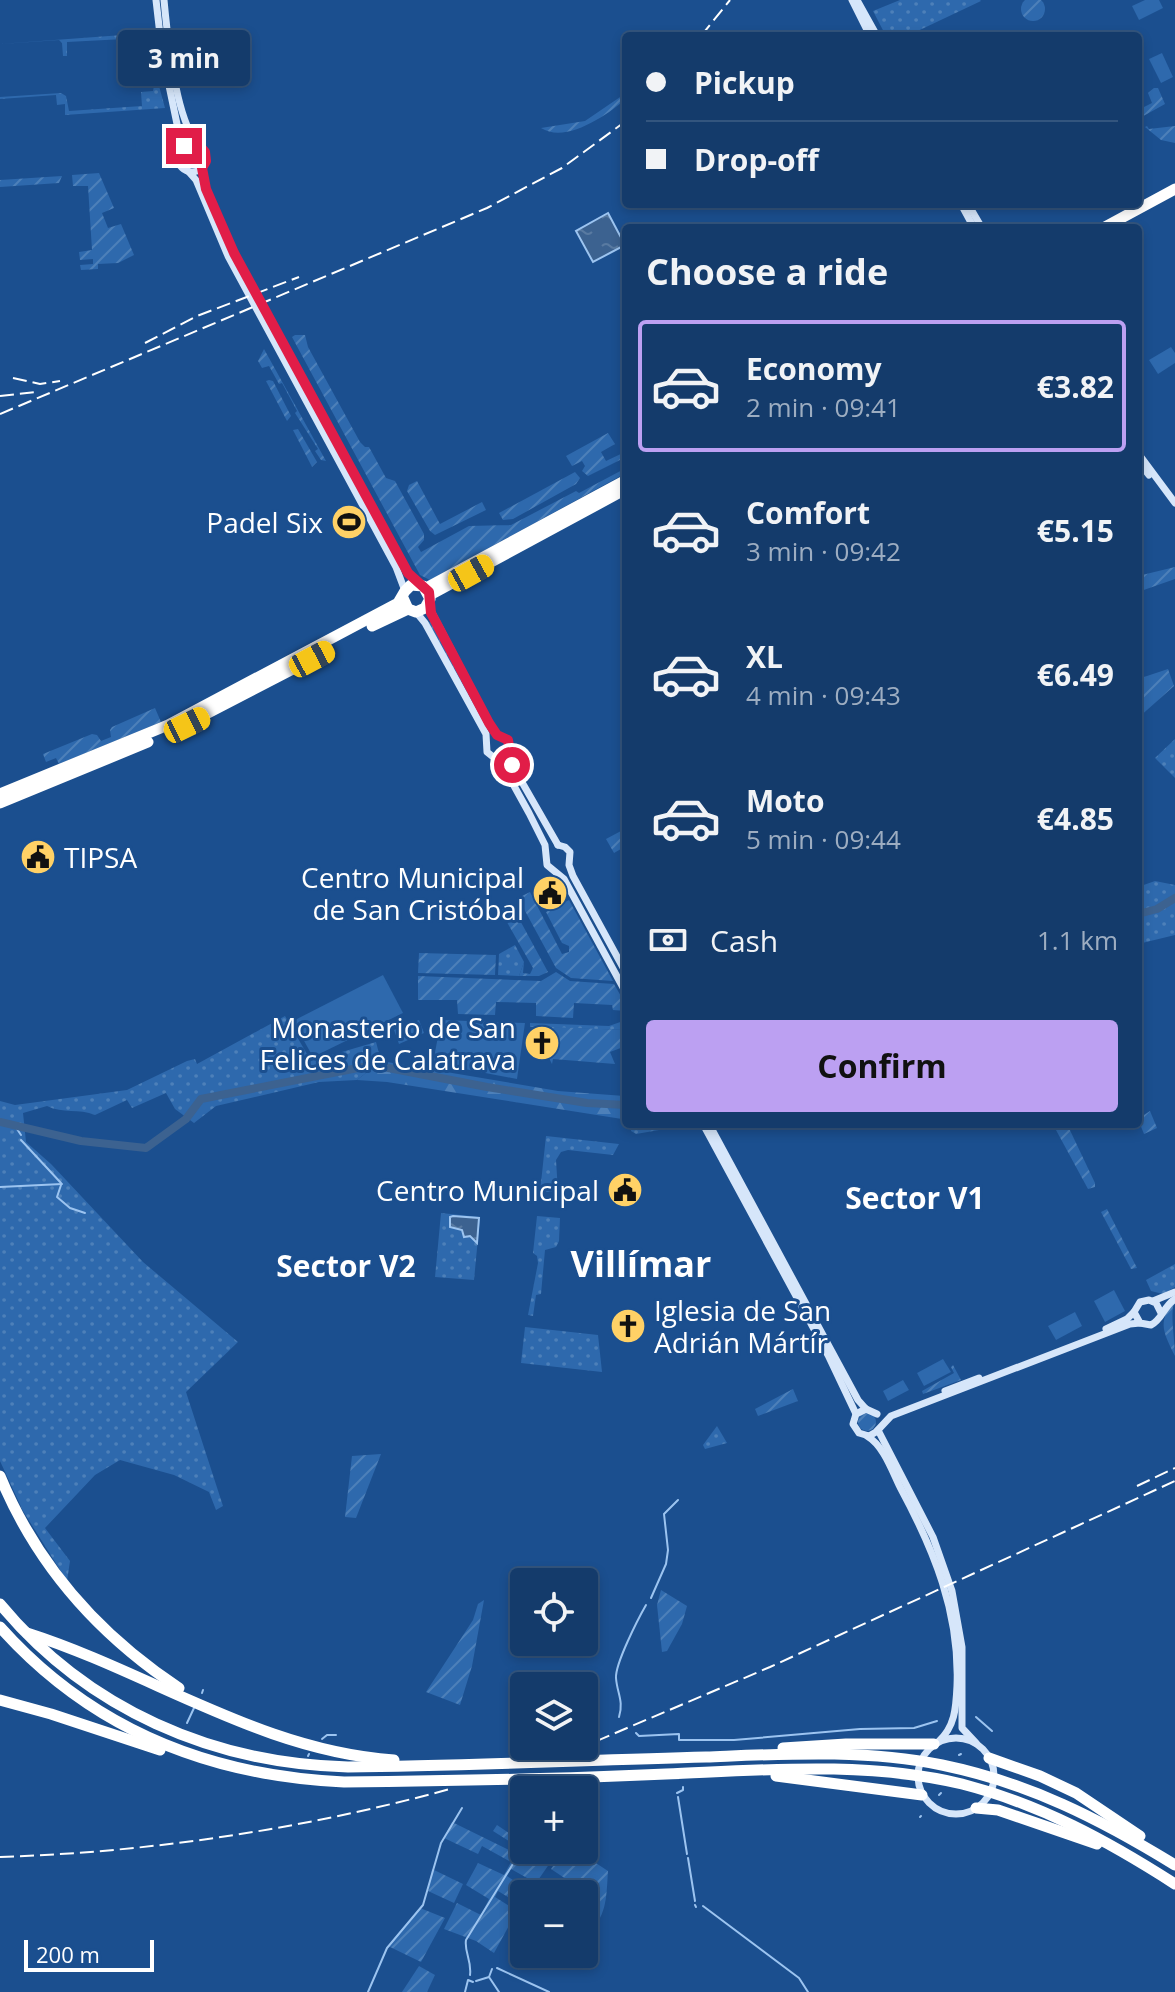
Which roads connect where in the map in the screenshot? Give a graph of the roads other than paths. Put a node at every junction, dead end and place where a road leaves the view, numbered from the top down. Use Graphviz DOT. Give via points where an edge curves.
graph roads {
  1 [pos="156,0"];
  2 [pos="164,0"];
  3 [pos="854,0"];
  4 [pos="868,32"];
  5 [pos="874,32"];
  6 [pos="198,144"];
  7 [pos="182,148"];
  8 [pos="202,168"];
  9 [pos="188,171"];
  10 [pos="1175,182"];
  11 [pos="1175,189"];
  12 [pos="1142,200"];
  13 [pos="1142,207"];
  14 [pos="1128,208"];
  15 [pos="1140,208"];
  16 [pos="1099,224"];
  17 [pos="1110,224"];
  18 [pos="231,255"];
  19 [pos="292,368"];
  20 [pos="1142,458"];
  21 [pos="1142,466"];
  22 [pos="622,482"];
  23 [pos="622,491"];
  24 [pos="1175,503"];
  25 [pos="1175,510"];
  26 [pos="426,593"];
  27 [pos="408,602"];
  28 [pos="158,734"];
  29 [pos="497,735"];
  30 [pos="486,743"];
  31 [pos="508,752"];
  32 [pos="496,758"];
  33 [pos="0,794"];
  34 [pos="0,803"];
  35 [pos="558,845"];
  36 [pos="546,854"];
  37 [pos="569,865"];
  38 [pos="557,871"];
  39 [pos="622,965"];
  40 [pos="622,986"];
  41 [pos="705,1128"];
  42 [pos="711,1128"];
  43 [pos="1175,1292"];
  44 [pos="1175,1299"];
  45 [pos="1153,1301"];
  46 [pos="1134,1312"];
  47 [pos="1161,1313"];
  48 [pos="1140,1323"];
  49 [pos="866,1409"];
  50 [pos="856,1414"];
  51 [pos="877,1414"];
  52 [pos="879,1428"];
  53 [pos="865,1436"];
  54 [pos="0,1476"];
  55 [pos="944,1574"];
  56 [pos="949,1592"];
  57 [pos="0,1604"];
  58 [pos="0,1626"];
  59 [pos="0,1700"];
  60 [pos="292,1741"];
  61 [pos="936,1743"];
  62 [pos="976,1743"];
  63 [pos="638,1758"];
  64 [pos="505,1761"];
  65 [pos="991,1763"];
  66 [pos="663,1774"];
  67 [pos="266,1775"];
  68 [pos="921,1793"];
  69 [pos="980,1805"];
  70 [pos="1175,1863"];
  71 [pos="1175,1886"];
  1 -- 7 [label="main road"];
  2 -- 6 [label="main road" via="177,85 190,136"];
  3 -- 4 [label="main road"];
  3 -- 5 [label="main road"];
  6 -- 7 [label="main road"];
  6 -- 8 [label="main road" via="206,156"];
  7 -- 9 [label="main road" via="178,162"];
  8 -- 9 [label="main road"];
  8 -- 18 [label="main road"];
  9 -- 18 [label="main road"];
  10 -- 12 [label="highway"];
  11 -- 13 [label="highway"];
  14 -- 16 [label="highway"];
  15 -- 17 [label="highway"];
  18 -- 19 [label="main road"];
  19 -- 26 [label="main road" via="408,573"];
  19 -- 27 [label="main road" via="401,577"];
  20 -- 24 [label="main road"];
  21 -- 25 [label="main road"];
  22 -- 26 [label="highway"];
  23 -- 26 [label="highway"];
  26 -- 27 [label="highway"];
  26 -- 27 [label="highway" via="411,585"];
  26 -- 29 [label="main road"];
  27 -- 28 [label="highway" via="216,711"];
  27 -- 28 [label="highway"];
  27 -- 30 [label="main road" via="424,621 486,734"];
  28 -- 33 [label="highway"];
  28 -- 34 [label="highway"];
  29 -- 30 [label="main road"];
  29 -- 31 [label="main road" via="508,740"];
  30 -- 32 [label="main road" via="488,754"];
  31 -- 32 [label="main road"];
  31 -- 35 [label="main road"];
  32 -- 36 [label="main road"];
  35 -- 36 [label="main road"];
  35 -- 37 [label="main road" via="570,852"];
  36 -- 38 [label="main road" via="547,865"];
  37 -- 38 [label="main road"];
  37 -- 39 [label="main road"];
  38 -- 40 [label="main road"];
  41 -- 50 [label="main road"];
  42 -- 49 [label="main road"];
  43 -- 45 [label="main road"];
  44 -- 47 [label="main road"];
  45 -- 46 [label="main road" via="1140,1302"];
  45 -- 47 [label="main road"];
  46 -- 48 [label="main road"];
  46 -- 51 [label="main road" via="1095,1334"];
  47 -- 48 [label="main road" via="1156,1323"];
  48 -- 52 [label="main road" via="891,1416"];
  49 -- 50 [label="main road"];
  49 -- 51 [label="main road"];
  50 -- 53 [label="main road" via="855,1429"];
  51 -- 52 [label="main road"];
  52 -- 53 [label="main road"];
  52 -- 55 [label="main road" via="933,1537"];
  53 -- 55 [label="main road" via="880,1450"];
  54 -- 60 [label="highway" via="45,1561 110,1637 180,1689"];
  55 -- 56 [label="main road"];
  56 -- 61 [label="main road" via="957,1689 951,1725"];
  56 -- 62 [label="main road" via="962,1647 962,1728"];
  57 -- 64 [label="highway" via="30,1638 91,1688 158,1726 218,1748 326,1767"];
  58 -- 60 [label="highway" via="65,1646"];
  58 -- 67 [label="highway" via="57,1681 111,1718 191,1755"];
  59 -- 67 [label="highway" via="217,1768"];
  60 -- 64 [label="highway" via="375,1759"];
  61 -- 62 [label="main road" via="955,1737"];
  61 -- 63 [label="highway" via="833,1744"];
  61 -- 68 [label="main road" via="917,1772"];
  62 -- 65 [label="main road"];
  63 -- 64 [label="highway"];
  63 -- 70 [label="highway" via="830,1754 940,1765 1063,1804"];
  65 -- 69 [label="main road" via="993,1786"];
  65 -- 70 [label="highway" via="1076,1793"];
  66 -- 67 [label="highway" via="397,1782"];
  66 -- 68 [label="highway" via="786,1777"];
  66 -- 71 [label="highway" via="831,1769 943,1780 1066,1821"];
  68 -- 69 [label="main road" via="946,1813 964,1813"];
  69 -- 71 [label="highway" via="1087,1840"];
}
